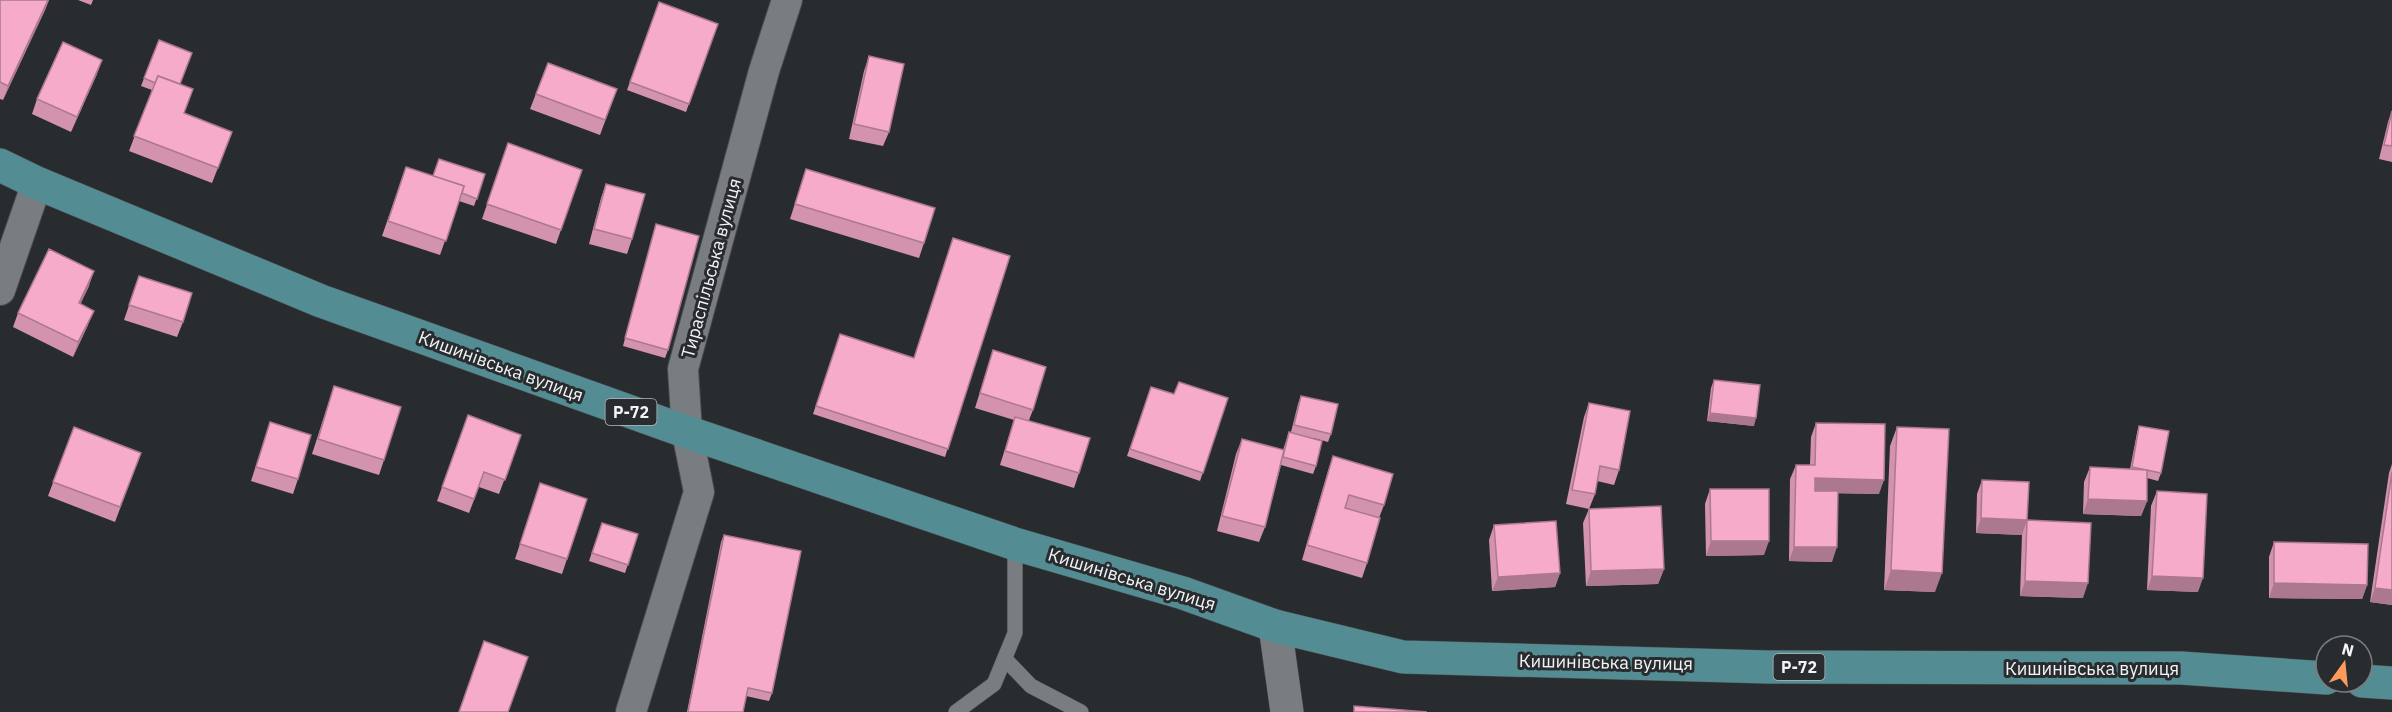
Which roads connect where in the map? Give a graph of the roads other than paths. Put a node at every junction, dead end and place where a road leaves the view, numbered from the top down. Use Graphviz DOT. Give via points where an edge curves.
graph roads {
  1 [pos="786,0"];
  2 [pos="0,165"];
  3 [pos="37,183"];
  4 [pos="0,290"];
  5 [pos="687,432"];
  6 [pos="1015,544"];
  7 [pos="1275,626"];
  8 [pos="1005,659"];
  9 [pos="2314,677"];
  10 [pos="2374,682"];
  11 [pos="2392,683"];
  12 [pos="631,712"];
  13 [pos="956,712"];
  14 [pos="1081,712"];
  15 [pos="1287,712"];
  1 -- 5 [label="street, Тираспільська вулиця" via="683,369"];
  2 -- 3 [label="main road, Кишинівська вулиця / Р-72"];
  3 -- 4 [label="street"];
  3 -- 5 [label="main road, Кишинівська вулиця / Р-72" via="321,301"];
  5 -- 6 [label="main road, Кишинівська вулиця / Р-72"];
  5 -- 12 [label="street, Тираспільська вулиця" via="699,492"];
  6 -- 7 [label="main road, Кишинівська вулиця / Р-72" via="1183,593"];
  6 -- 8 [label="lane" via="1015,633"];
  7 -- 9 [label="main road, Кишинівська вулиця / Р-72" via="1402,657 1768,666 2181,668"];
  7 -- 15 [label="street"];
  8 -- 13 [label="lane" via="994,684"];
  8 -- 14 [label="lane" via="1030,686"];
  10 -- 11 [label="main road"];
}
